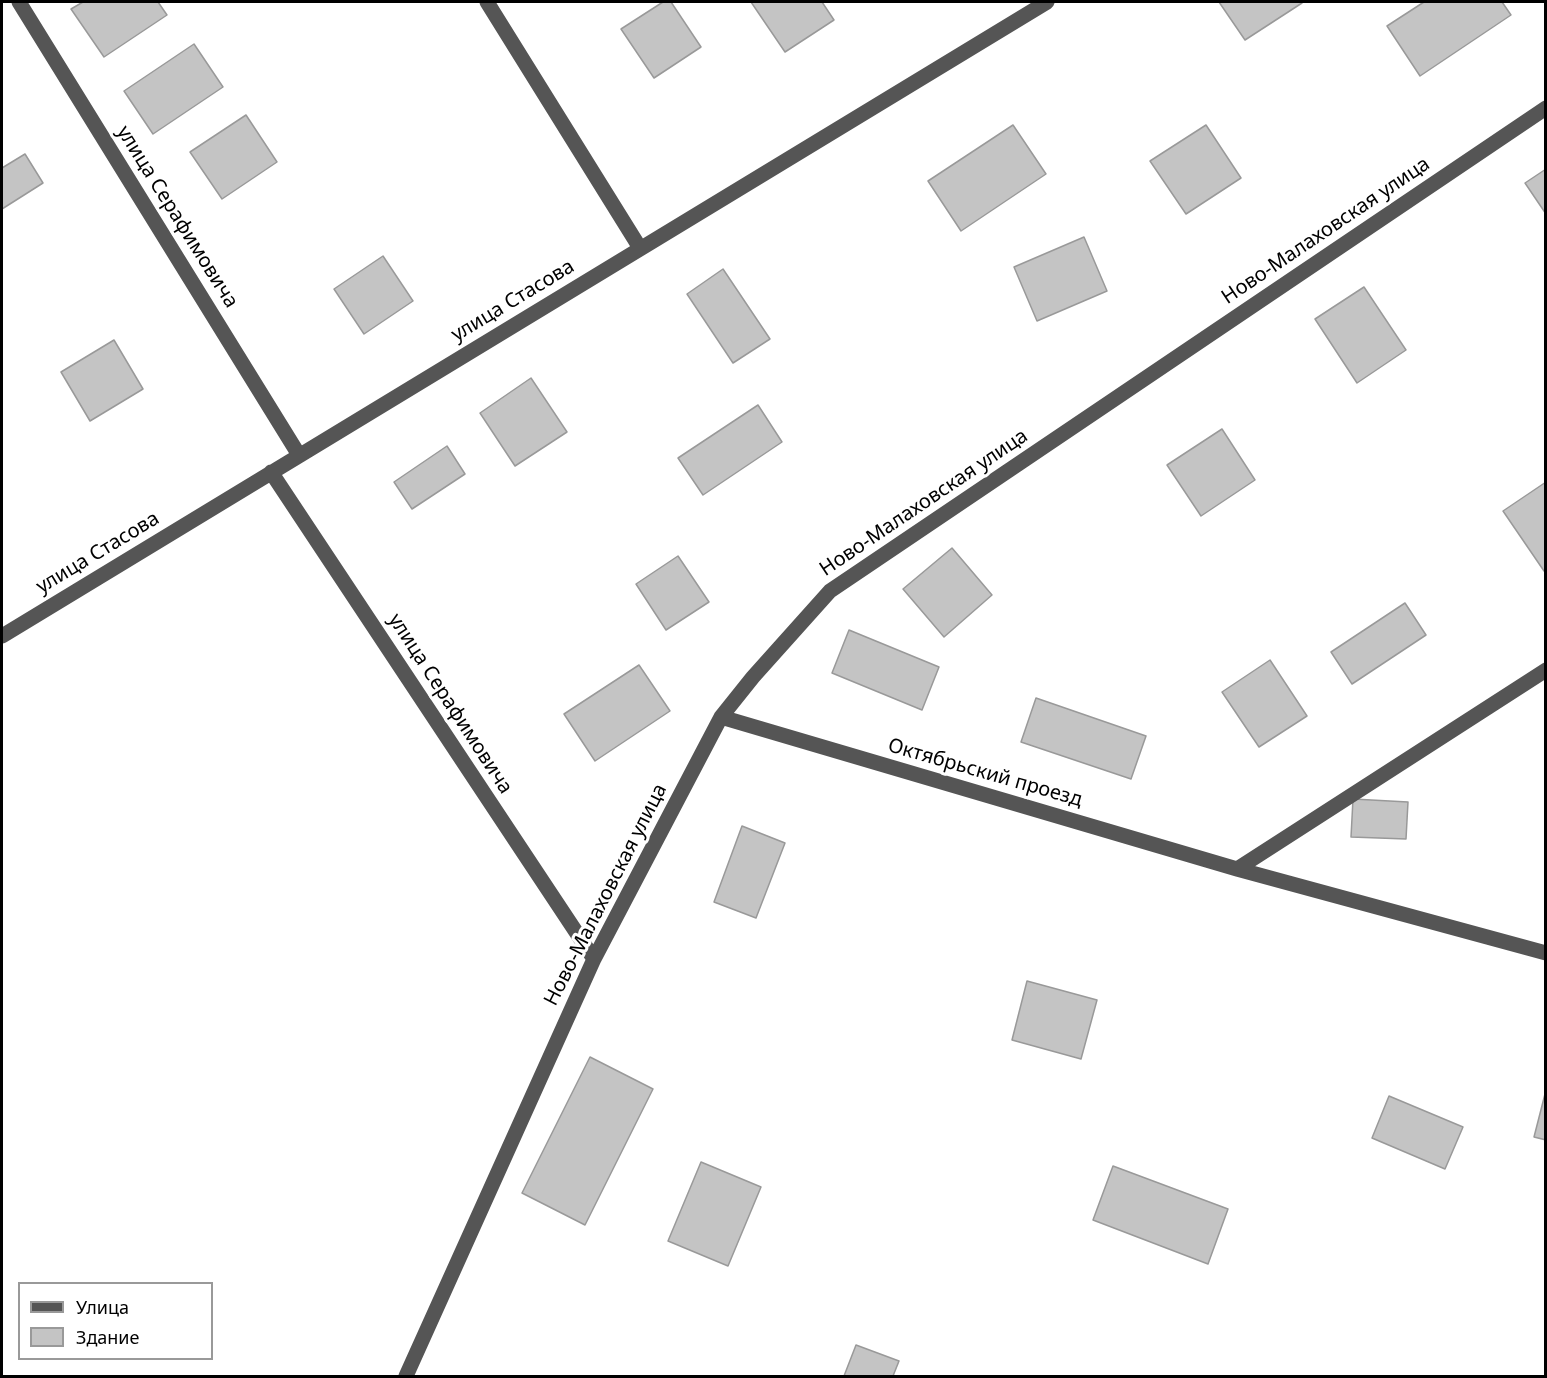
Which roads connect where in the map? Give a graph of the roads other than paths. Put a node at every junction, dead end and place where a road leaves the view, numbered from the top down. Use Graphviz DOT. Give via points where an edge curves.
graph roads {
  1 [pos="19,2"];
  2 [pos="487,2"];
  3 [pos="1047,2"];
  4 [pos="1545,108"];
  5 [pos="639,248"];
  6 [pos="299,455"];
  7 [pos="271,472"];
  8 [pos="2,636"];
  9 [pos="1545,670"];
  10 [pos="721,717"];
  11 [pos="1237,869"];
  12 [pos="1545,953"];
  13 [pos="594,959"];
  14 [pos="406,1377"];
  1 -- 6 [label="street, улица Серафимовича"];
  2 -- 5 [label="street"];
  3 -- 5 [label="street, улица Стасова"];
  4 -- 10 [label="street, Ново-Малаховская улица" via="830,591"];
  5 -- 6 [label="street, улица Стасова"];
  6 -- 7 [label="street, улица Стасова"];
  7 -- 8 [label="street, улица Стасова"];
  7 -- 13 [label="street, улица Серафимовича"];
  9 -- 11 [label="street"];
  10 -- 11 [label="street, Октябрьский проезд"];
  10 -- 13 [label="street, Ново-Малаховская улица"];
  11 -- 12 [label="street, Октябрьский проезд"];
  13 -- 14 [label="street, Ново-Малаховская улица"];
}
